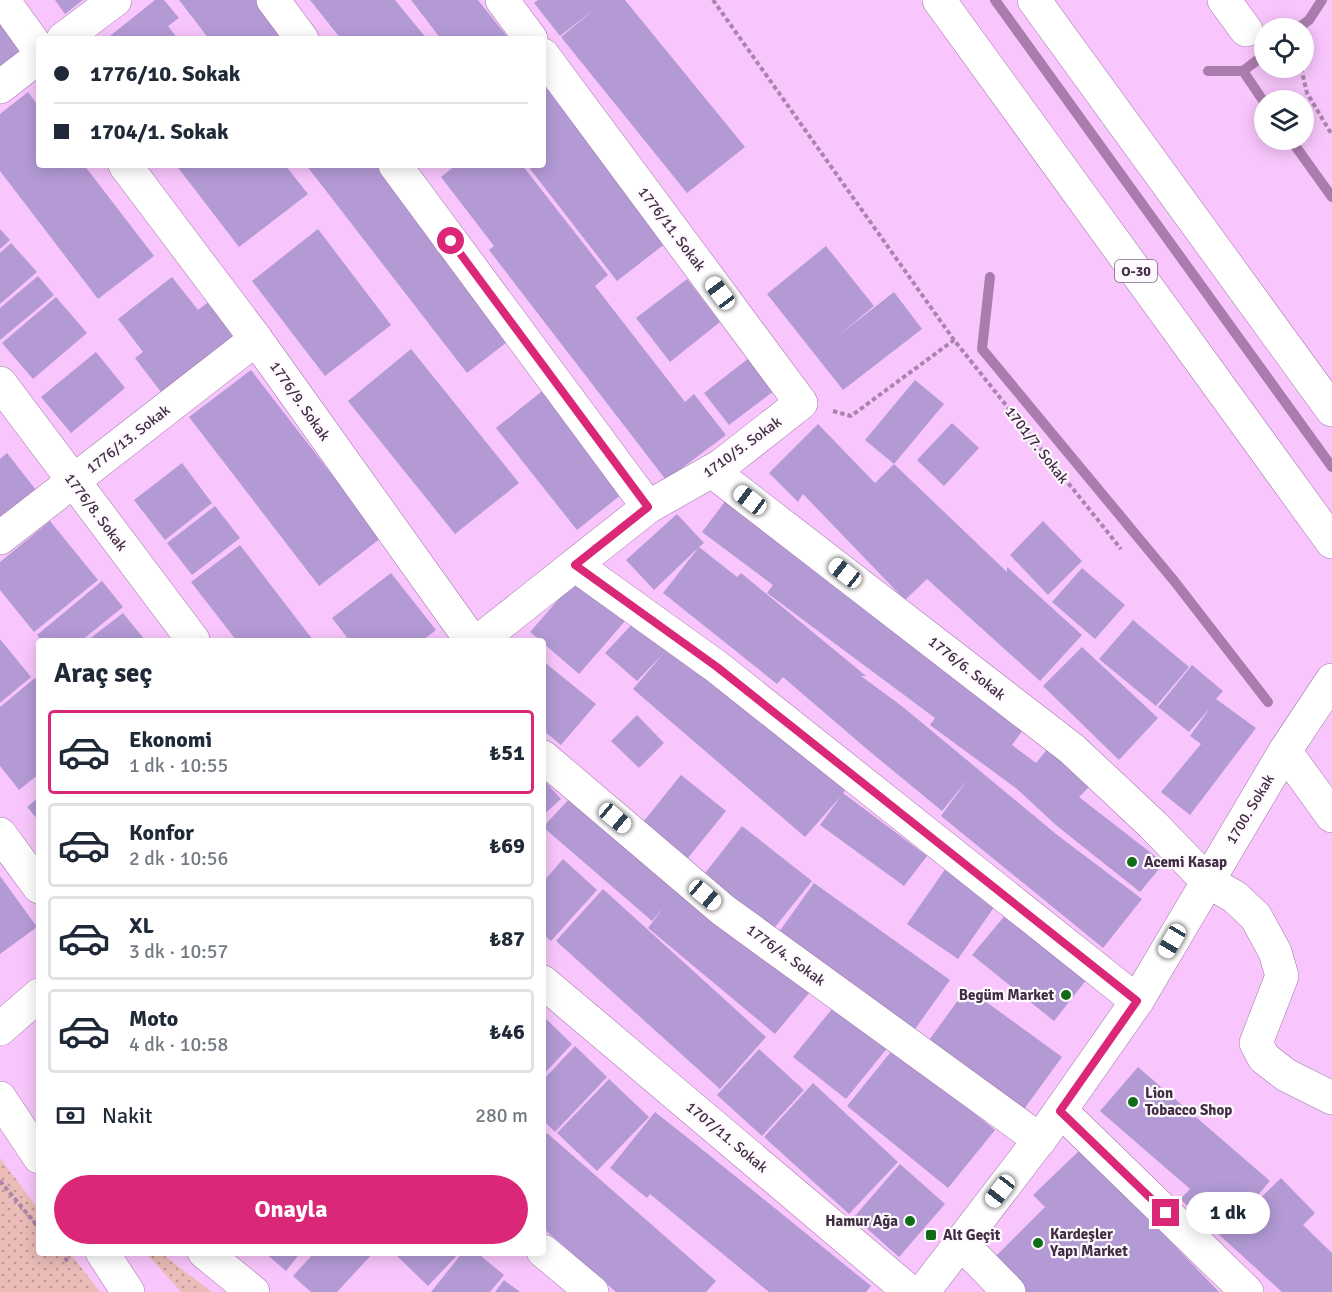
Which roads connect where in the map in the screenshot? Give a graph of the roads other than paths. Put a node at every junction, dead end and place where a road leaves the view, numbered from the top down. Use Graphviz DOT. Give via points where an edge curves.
graph roads {
  1 [pos="3,0"];
  2 [pos="115,0"];
  3 [pos="273,0"];
  4 [pos="502,0"];
  5 [pos="939,0"];
  6 [pos="1034,0"];
  7 [pos="1224,0"];
  8 [pos="1246,30"];
  9 [pos="67,36"];
  10 [pos="300,36"];
  11 [pos="529,36"];
  12 [pos="36,46"];
  13 [pos="36,59"];
  14 [pos="546,59"];
  15 [pos="0,87"];
  16 [pos="127,168"];
  17 [pos="397,168"];
  18 [pos="256,339"];
  19 [pos="0,382"];
  20 [pos="801,404"];
  21 [pos="1332,410"];
  22 [pos="712,471"];
  23 [pos="74,481"];
  24 [pos="648,507"];
  25 [pos="0,538"];
  26 [pos="1332,542"];
  27 [pos="575,565"];
  28 [pos="192,638"];
  29 [pos="470,638"];
  30 [pos="483,638"];
  31 [pos="1332,680"];
  32 [pos="1286,751"];
  33 [pos="546,760"];
  34 [pos="1332,816"];
  35 [pos="0,834"];
  36 [pos="1207,881"];
  37 [pos="36,883"];
  38 [pos="546,985"];
  39 [pos="36,998"];
  40 [pos="1137,1001"];
  41 [pos="0,1029"];
  42 [pos="0,1080"];
  43 [pos="0,1098"];
  44 [pos="1332,1098"];
  45 [pos="36,1110"];
  46 [pos="1060,1111"];
  47 [pos="1040,1140"];
  48 [pos="36,1152"];
  49 [pos="961,1243"];
  50 [pos="546,1254"];
  51 [pos="105,1256"];
  52 [pos="209,1256"];
  53 [pos="128,1292"];
  54 [pos="253,1292"];
  55 [pos="592,1292"];
  56 [pos="910,1292"];
  57 [pos="922,1292"];
  58 [pos="1009,1292"];
  59 [pos="1247,1292"];
  1 -- 12 [label="main road"];
  2 -- 9 [label="main road"];
  3 -- 10 [label="main road"];
  4 -- 11 [label="main road"];
  5 -- 26 [label="main road, O-30"];
  6 -- 21 [label="main road"];
  7 -- 8 [label="main road"];
  13 -- 15 [label="main road"];
  14 -- 20 [label="main road, 1776/11. Sokak"];
  16 -- 18 [label="main road, 1776/9. Sokak"];
  17 -- 24 [label="main road"];
  18 -- 23 [label="main road, 1776/13. Sokak"];
  18 -- 29 [label="main road, 1776/9. Sokak"];
  19 -- 23 [label="main road, 1776/8. Sokak"];
  20 -- 22 [label="main road, 1710/5. Sokak"];
  22 -- 24 [label="main road, 1710/5. Sokak"];
  22 -- 36 [label="main road, 1776/6. Sokak" via="1072,749"];
  23 -- 25 [label="main road, 1776/13. Sokak"];
  23 -- 28 [label="main road, 1776/8. Sokak"];
  24 -- 27 [label="main road, 1710/5. Sokak"];
  27 -- 30 [label="main road, 1710/5. Sokak"];
  27 -- 40 [label="main road" via="717,667"];
  31 -- 32 [label="main road, 1700. Sokak"];
  32 -- 34 [label="main road"];
  32 -- 36 [label="main road, 1700. Sokak"];
  33 -- 47 [label="main road, 1776/4. Sokak" via="723,910"];
  35 -- 37 [label="main road"];
  36 -- 40 [label="main road, 1700. Sokak"];
  36 -- 44 [label="main road, 1776/6. Sokak" via="1235,897 1256,917 1275,952 1282,976 1256,1043 1264,1058 1286,1075"];
  38 -- 56 [label="main road, 1707/11. Sokak"];
  39 -- 41 [label="main road"];
  40 -- 46 [label="main road, 1700. Sokak"];
  42 -- 45 [label="main road"];
  43 -- 48 [label="main road"];
  46 -- 47 [label="main road, 1700. Sokak"];
  46 -- 59 [label="main road"];
  47 -- 49 [label="main road, 1700. Sokak"];
  49 -- 57 [label="main road, 1700. Sokak"];
  49 -- 58 [label="main road"];
  50 -- 55 [label="main road"];
  51 -- 53 [label="main road"];
  52 -- 54 [label="main road"];
}
